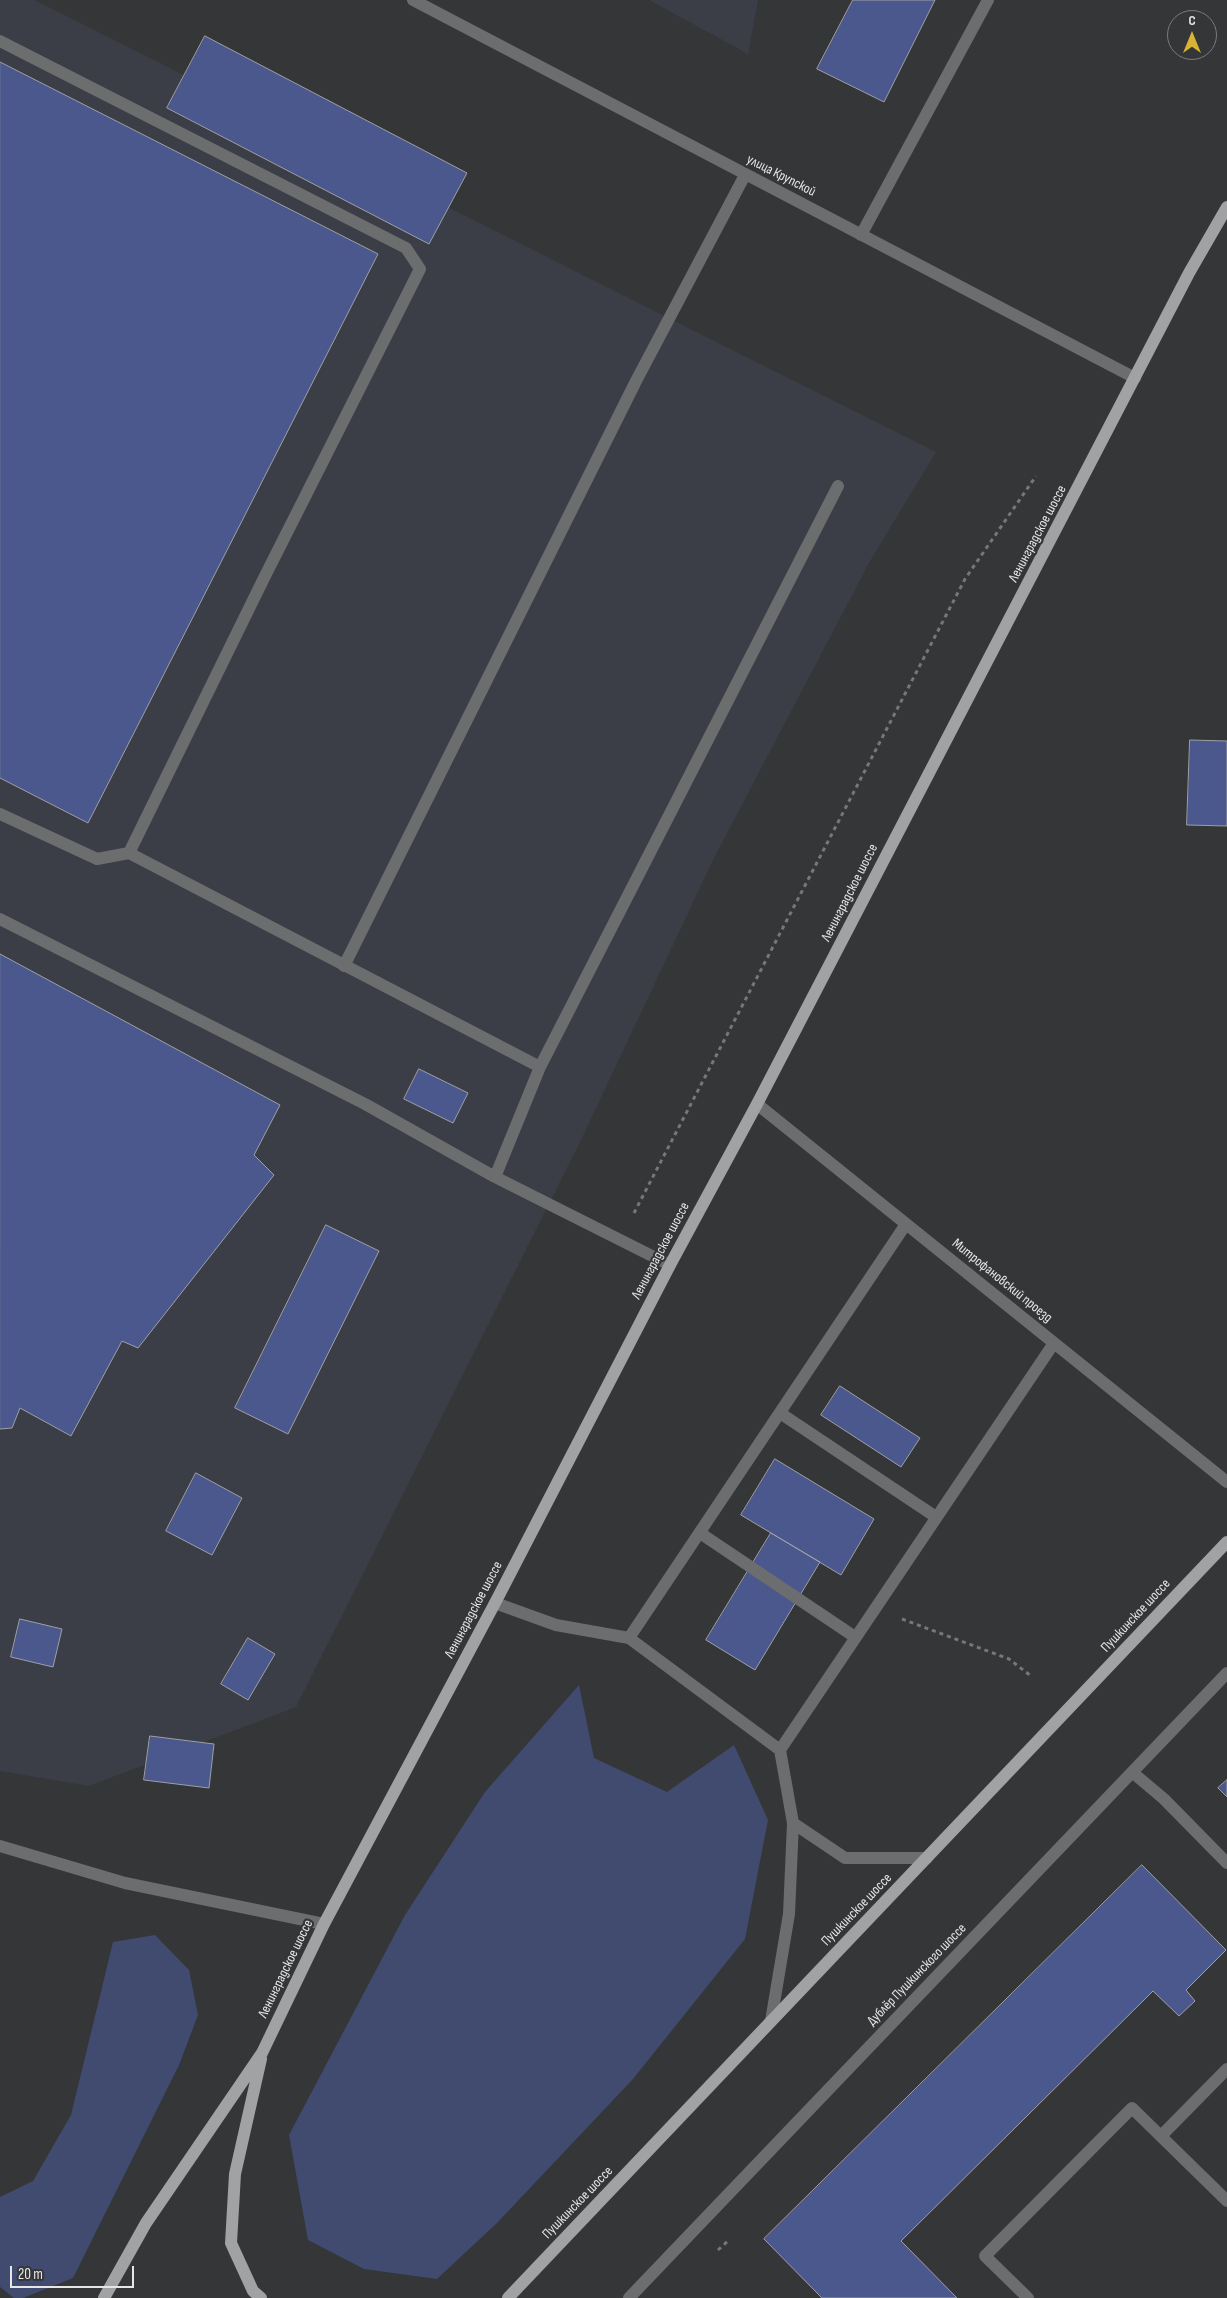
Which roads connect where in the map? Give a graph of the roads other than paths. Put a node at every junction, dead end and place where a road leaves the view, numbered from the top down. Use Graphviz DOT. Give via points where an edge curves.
graph roads {
  1 [pos="413,0"];
  2 [pos="988,0"];
  3 [pos="0,41"];
  4 [pos="745,175"];
  5 [pos="1227,207"];
  6 [pos="861,235"];
  7 [pos="1135,378"];
  8 [pos="838,486"];
  9 [pos="0,814"];
  10 [pos="129,853"];
  11 [pos="0,919"];
  12 [pos="344,966"];
  13 [pos="540,1067"];
  14 [pos="757,1104"];
  15 [pos="495,1177"];
  16 [pos="906,1224"];
  17 [pos="670,1264"];
  18 [pos="1054,1343"];
  19 [pos="780,1413"];
  20 [pos="1227,1482"];
  21 [pos="936,1517"];
  22 [pos="700,1533"];
  23 [pos="1227,1542"];
  24 [pos="495,1603"];
  25 [pos="856,1637"];
  26 [pos="629,1638"];
  27 [pos="1227,1673"];
  28 [pos="780,1750"];
  29 [pos="1132,1772"];
  30 [pos="793,1823"];
  31 [pos="0,1846"];
  32 [pos="927,1858"];
  33 [pos="1227,1863"];
  34 [pos="324,1924"];
  35 [pos="771,2021"];
  36 [pos="262,2053"];
  37 [pos="1227,2069"];
  38 [pos="1161,2136"];
  39 [pos="1227,2201"];
  40 [pos="633,2296"];
  41 [pos="104,2298"];
  42 [pos="261,2298"];
  43 [pos="508,2298"];
  44 [pos="1028,2298"];
  1 -- 4 [label="street, улица Крупской"];
  2 -- 6 [label="street"];
  3 -- 10 [label="street" via="406,248 420,269"];
  4 -- 6 [label="street, улица Крупской"];
  4 -- 12 [label="street" via="636,381"];
  5 -- 7 [label="main road, Ленинградское шоссе"];
  6 -- 7 [label="street, улица Крупской"];
  7 -- 14 [label="main road, Ленинградское шоссе"];
  8 -- 13 [label="street"];
  9 -- 10 [label="street" via="97,859"];
  10 -- 12 [label="street"];
  11 -- 15 [label="street" via="365,1104"];
  12 -- 13 [label="street"];
  13 -- 15 [label="street"];
  14 -- 16 [label="street, Митрофановский проезд"];
  14 -- 17 [label="main road, Ленинградское шоссе"];
  15 -- 17 [label="street"];
  16 -- 18 [label="street, Митрофановский проезд"];
  16 -- 19 [label="street"];
  17 -- 24 [label="main road, Ленинградское шоссе"];
  18 -- 20 [label="street, Митрофановский проезд"];
  18 -- 21 [label="street"];
  19 -- 21 [label="street"];
  19 -- 22 [label="street"];
  21 -- 25 [label="street"];
  22 -- 25 [label="street"];
  22 -- 26 [label="street"];
  23 -- 32 [label="main road, Пушкинское шоссе"];
  24 -- 26 [label="street" via="556,1625"];
  24 -- 34 [label="main road, Ленинградское шоссе"];
  25 -- 28 [label="street"];
  26 -- 28 [label="street"];
  27 -- 29 [label="street, Дублёр Пушкинского шоссе"];
  28 -- 30 [label="street"];
  29 -- 33 [label="street" via="1164,1799"];
  29 -- 40 [label="street, Дублёр Пушкинского шоссе"];
  30 -- 32 [label="street" via="845,1858"];
  30 -- 35 [label="street" via="789,1914"];
  31 -- 34 [label="street" via="125,1883"];
  32 -- 35 [label="main road, Пушкинское шоссе"];
  34 -- 36 [label="main road, Ленинградское шоссе"];
  35 -- 43 [label="main road, Пушкинское шоссе"];
  36 -- 41 [label="main road, Ленинградское шоссе" via="146,2223"];
  36 -- 42 [label="main road" via="235,2174 231,2243 253,2291"];
  37 -- 38 [label="street"];
  38 -- 39 [label="street"];
  38 -- 44 [label="street" via="1132,2108 986,2256"];
}
